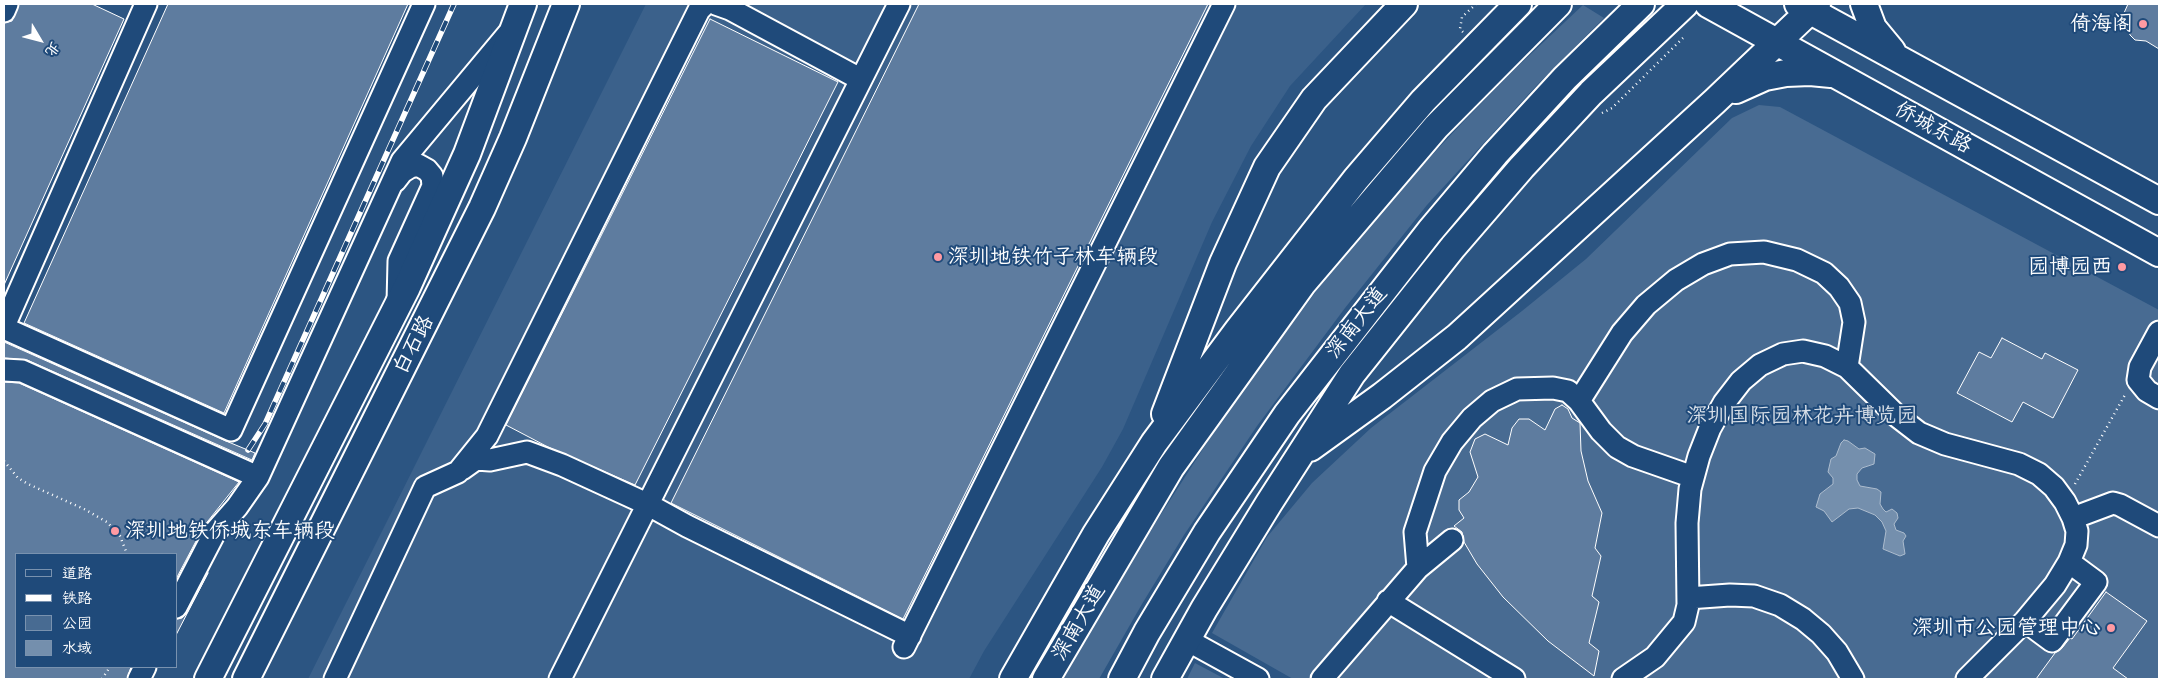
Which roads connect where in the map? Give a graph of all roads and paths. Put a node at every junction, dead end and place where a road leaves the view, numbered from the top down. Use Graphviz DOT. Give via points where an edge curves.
graph roads {
  1 [pos="7,4"];
  2 [pos="424,4"];
  3 [pos="566,4"];
  4 [pos="705,4"];
  5 [pos="716,4"];
  6 [pos="899,4"];
  7 [pos="1224,4"];
  8 [pos="1476,4"];
  9 [pos="1518,4"];
  10 [pos="1558,4"];
  11 [pos="1641,4"];
  12 [pos="1685,4"];
  13 [pos="1708,4"];
  14 [pos="1864,4"];
  15 [pos="142,5"];
  16 [pos="1809,6"];
  17 [pos="1399,8"];
  18 [pos="4,11"];
  19 [pos="519,15"];
  20 [pos="1475,34"];
  21 [pos="1683,38"];
  22 [pos="1777,42"];
  23 [pos="1902,60"];
  24 [pos="1837,75"];
  25 [pos="860,79"];
  26 [pos="1715,100"];
  27 [pos="1612,108"];
  28 [pos="390,187"];
  29 [pos="2159,201"];
  30 [pos="2159,253"];
  31 [pos="397,305"];
  32 [pos="4,327"];
  33 [pos="2159,332"];
  34 [pos="1847,367"];
  35 [pos="2140,367"];
  36 [pos="4,370"];
  37 [pos="2159,398"];
  38 [pos="1579,401"];
  39 [pos="1154,443"];
  40 [pos="1296,459"];
  41 [pos="4,461"];
  42 [pos="458,472"];
  43 [pos="255,476"];
  44 [pos="1693,477"];
  45 [pos="1269,503"];
  46 [pos="647,504"];
  47 [pos="2069,510"];
  48 [pos="2159,526"];
  49 [pos="1452,540"];
  50 [pos="128,553"];
  51 [pos="2069,562"];
  52 [pos="1418,568"];
  53 [pos="1688,598"];
  54 [pos="1388,601"];
  55 [pos="178,603"];
  56 [pos="2025,621"];
  57 [pos="1147,632"];
  58 [pos="1187,640"];
  59 [pos="109,668"];
  60 [pos="102,679"];
  61 [pos="208,679"];
  62 [pos="246,679"];
  63 [pos="335,679"];
  64 [pos="560,679"];
  65 [pos="1013,679"];
  66 [pos="1046,679"];
  67 [pos="1122,679"];
  68 [pos="1165,679"];
  69 [pos="1258,679"];
  70 [pos="1322,679"];
  71 [pos="1514,679"];
  72 [pos="1623,679"];
  73 [pos="1853,679"];
  74 [pos="1967,679"];
  1 -- 18 [label="street"];
  2 -- 32 [label="street" via="231,430"];
  3 -- 62 [label="main road, 白石路" via="482,208"];
  4 -- 42 [label="street" via="699,10 487,436"];
  5 -- 25 [label="street"];
  6 -- 25 [label="street"];
  7 -- 46 [label="street" via="907,641"];
  8 -- 20 [label="path" via="1462,17 1460,29"];
  9 -- 20 [label="main road"];
  10 -- 66 [label="main road, 深南大道" via="1436,127 1303,283 1170,468"];
  11 -- 57 [label="main road, 深南大道" via="1565,78 1430,231 1287,414 1207,532"];
  12 -- 40 [label="main road" via="1591,93 1447,254 1352,374"];
  13 -- 22 [label="main road, 侨城东路"];
  14 -- 23 [label="main road" via="1873,28"];
  15 -- 32 [label="street"];
  16 -- 22 [label="main road"];
  16 -- 23 [label="main road, 侨城东路"];
  17 -- 39 [label="main road" via="1314,100 1267,168 1223,263"];
  19 -- 28 [label="street" via="407,153"];
  19 -- 31 [label="main road, 白石路" via="467,154"];
  20 -- 39 [label="main road" via="1356,179"];
  21 -- 27 [label="path"];
  22 -- 24 [label="main road, 侨城东路"];
  22 -- 26 [label="main road"];
  23 -- 29 [label="main road, 侨城东路"];
  24 -- 26 [label="main road" via="1810,72 1765,77"];
  24 -- 30 [label="main road, 侨城东路"];
  25 -- 46 [label="street"];
  26 -- 40 [label="main road" via="1457,337"];
  28 -- 31 [label="street" via="410,167 418,165 432,176 433,186 399,261"];
  28 -- 43 [label="street"];
  31 -- 61 [label="main road, 白石路"];
  33 -- 35 [label="street"];
  34 -- 38 [label="street" via="1854,322 1850,304 1839,287 1824,273 1797,260 1764,252 1730,254 1703,264 1676,280 1646,306 1622,333"];
  34 -- 44 [label="street" via="1825,356 1803,351 1783,354 1760,364 1724,403 1710,428"];
  34 -- 47 [label="street" via="1896,416 1919,433 1946,444 2019,464 2039,474 2054,487"];
  35 -- 37 [label="street" via="2138,380"];
  35 -- 47 [label="path"];
  36 -- 43 [label="street" via="22,371"];
  38 -- 44 [label="street" via="1617,447"];
  38 -- 52 [label="street" via="1568,391 1553,388 1516,390 1492,401 1472,418 1435,471 1423,504 1415,532"];
  39 -- 65 [label="main road" via="1096,534"];
  40 -- 45 [label="main road"];
  41 -- 50 [label="path" via="18,478 28,484 107,522 120,536"];
  42 -- 46 [label="street" via="476,459 490,460 527,452"];
  42 -- 63 [label="street" via="425,487"];
  43 -- 55 [label="street" via="237,507 215,532"];
  44 -- 53 [label="street" via="1687,523"];
  45 -- 57 [label="main road"];
  45 -- 58 [label="main road"];
  46 -- 64 [label="street"];
  47 -- 48 [label="street" via="2113,503"];
  47 -- 51 [label="street" via="2077,531 2076,545"];
  49 -- 52 [label="street"];
  51 -- 56 [label="street"];
  51 -- 56 [label="street" via="2096,582 2052,641"];
  52 -- 54 [label="street"];
  53 -- 72 [label="street" via="1684,622 1671,639 1655,657"];
  53 -- 73 [label="street" via="1754,596 1780,605 1821,634 1837,652"];
  54 -- 70 [label="street"];
  54 -- 71 [label="street"];
  56 -- 74 [label="street"];
  57 -- 67 [label="main road, 深南大道"];
  58 -- 68 [label="main road"];
  58 -- 69 [label="street"];
  59 -- 60 [label="path"];
}
